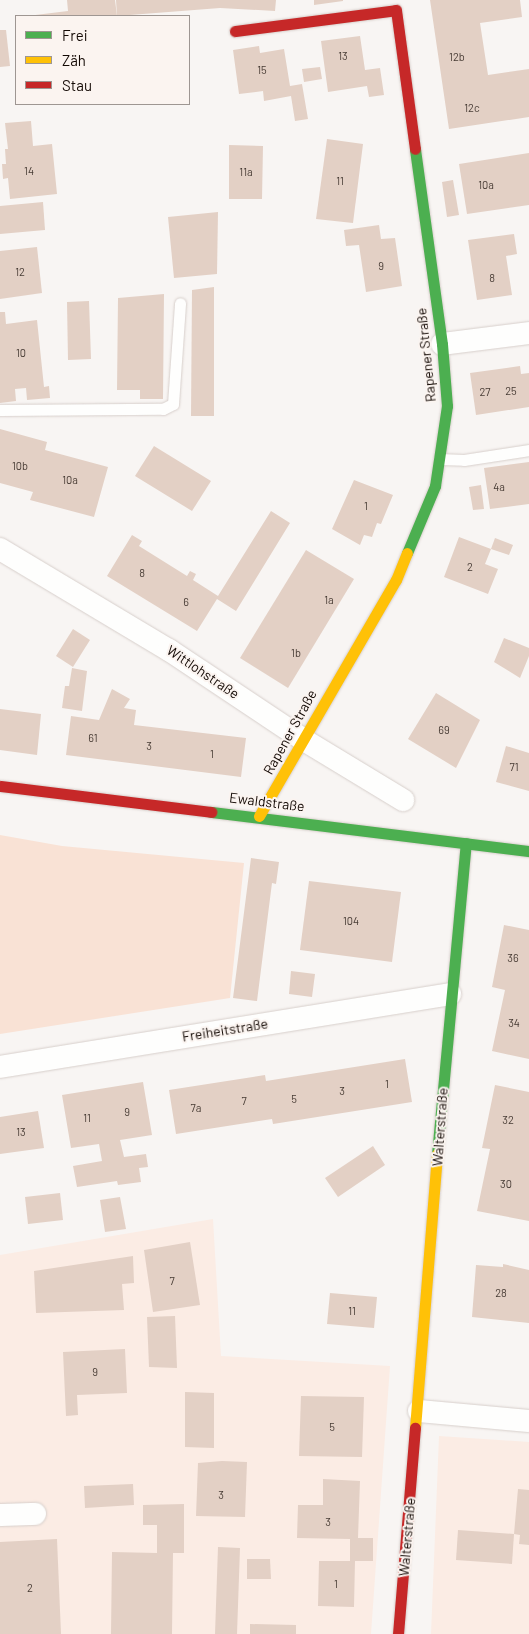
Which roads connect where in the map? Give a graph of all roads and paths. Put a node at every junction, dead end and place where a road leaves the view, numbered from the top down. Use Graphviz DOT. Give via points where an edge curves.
graph roads {
  1 [pos="235,31"];
  2 [pos="180,303"];
  3 [pos="529,333"];
  4 [pos="442,344"];
  5 [pos="0,410"];
  6 [pos="529,450"];
  7 [pos="439,459"];
  8 [pos="0,549"];
  9 [pos="304,740"];
  10 [pos="0,786"];
  11 [pos="403,800"];
  12 [pos="259,816"];
  13 [pos="466,843"];
  14 [pos="529,851"];
  15 [pos="450,994"];
  16 [pos="0,1067"];
  17 [pos="419,1411"];
  18 [pos="529,1421"];
  19 [pos="35,1514"];
  20 [pos="0,1515"];
  21 [pos="398,1634"];
  1 -- 4 [label="street, Rapener Straße" via="396,10"];
  2 -- 5 [label="lane" via="173,404 162,410"];
  3 -- 4 [label="street"];
  4 -- 7 [label="street, Rapener Straße" via="447,406"];
  6 -- 7 [label="lane" via="464,460"];
  7 -- 9 [label="street, Rapener Straße" via="434,486 396,580"];
  8 -- 9 [label="street, Wittlohstraße" via="169,650"];
  9 -- 11 [label="street, Wittlohstraße"];
  9 -- 12 [label="street, Rapener Straße"];
  10 -- 12 [label="street, Ewaldstraße"];
  12 -- 13 [label="street, Ewaldstraße"];
  13 -- 14 [label="street, Ewaldstraße"];
  13 -- 15 [label="street, Walterstraße"];
  15 -- 16 [label="street, Freiheitstraße"];
  15 -- 17 [label="street, Walterstraße"];
  17 -- 18 [label="street"];
  17 -- 21 [label="street, Walterstraße"];
  19 -- 20 [label="street"];
}
